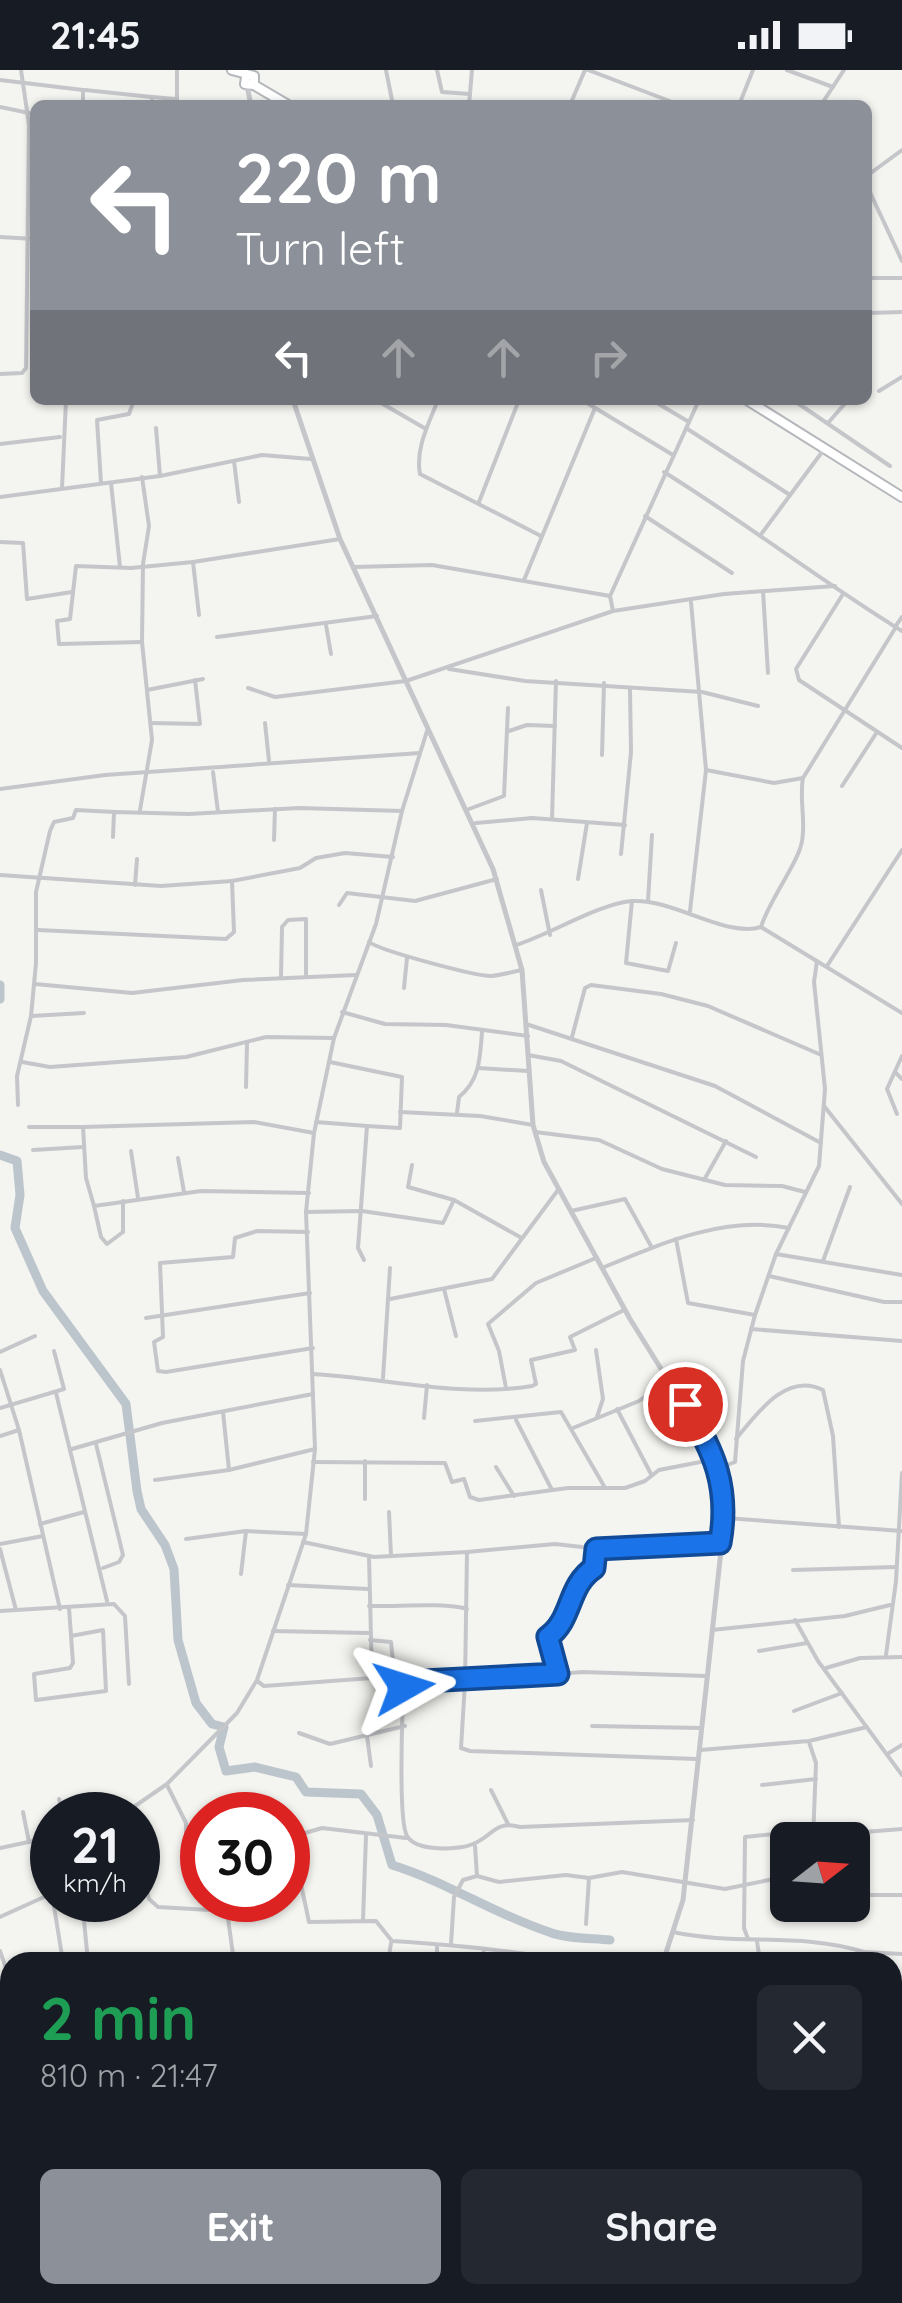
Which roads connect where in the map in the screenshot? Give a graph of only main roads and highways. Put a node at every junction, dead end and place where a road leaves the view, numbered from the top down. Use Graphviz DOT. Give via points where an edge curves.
graph roads {
  1 [pos="234,71"];
  2 [pos="249,80"];
  3 [pos="280,100"];
  4 [pos="755,405"];
  5 [pos="902,497"];
  1 -- 2 [label="main road"];
  2 -- 3 [label="main road"];
  4 -- 5 [label="main road"];
}
